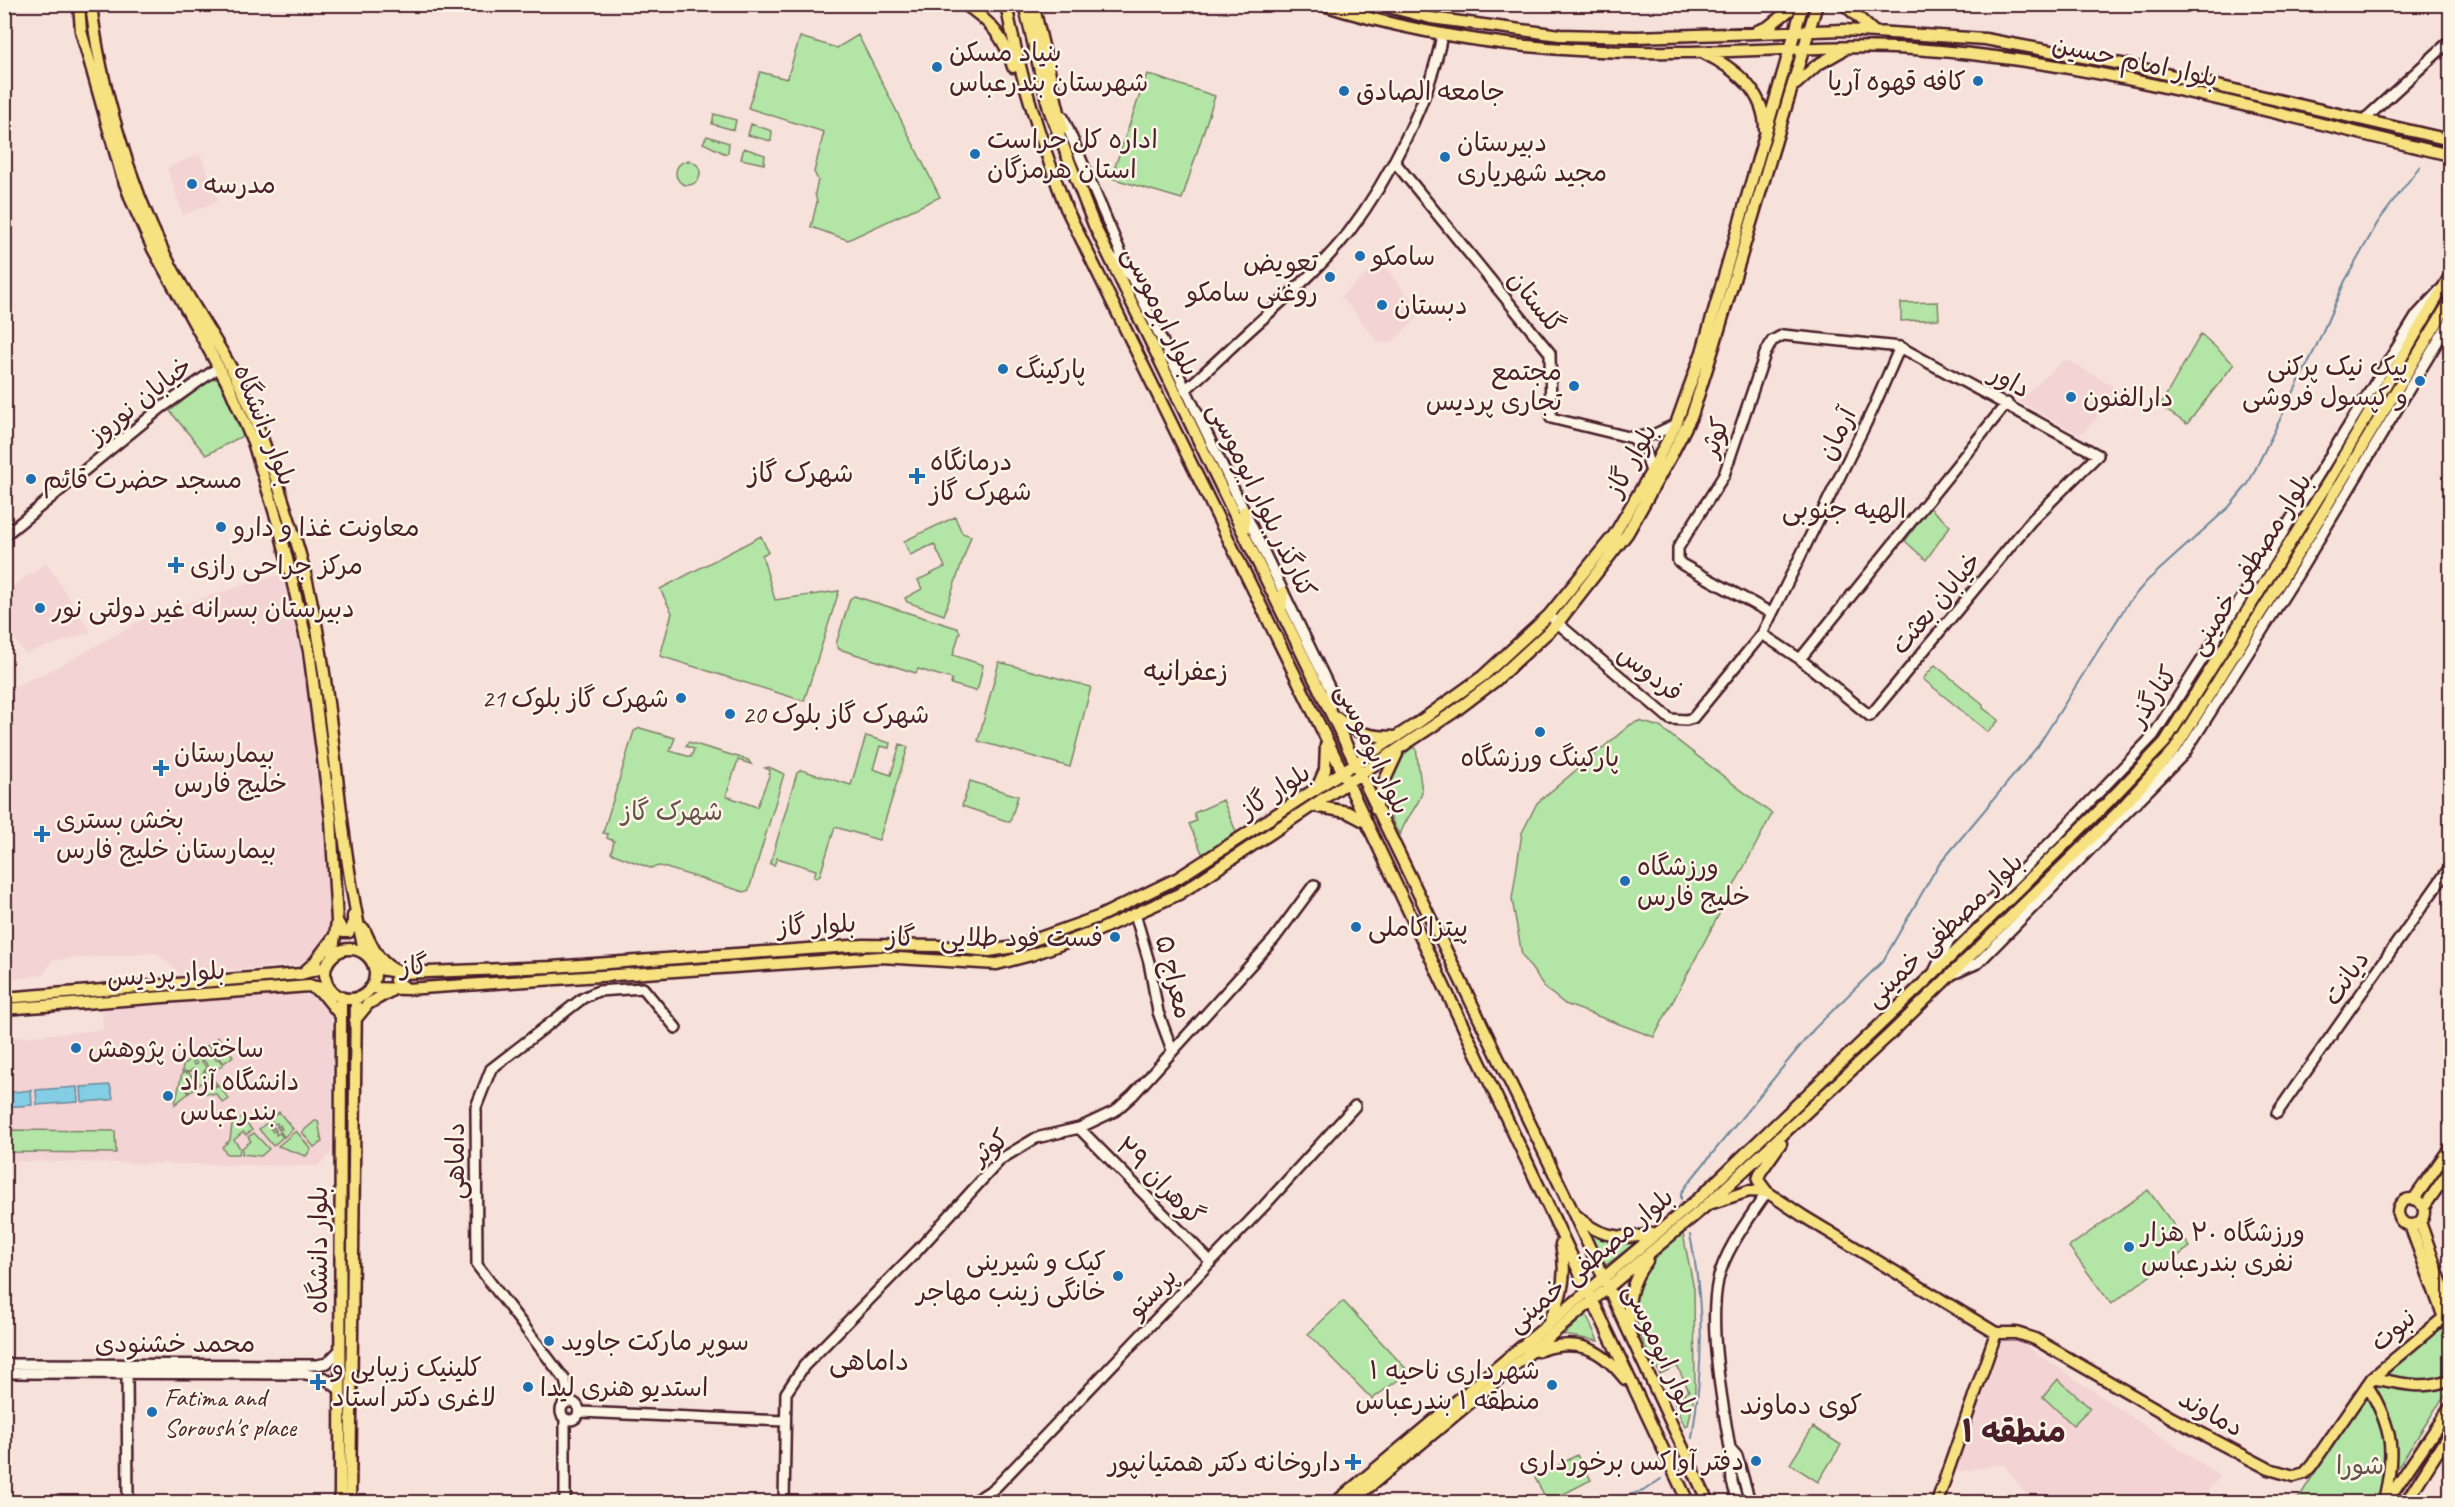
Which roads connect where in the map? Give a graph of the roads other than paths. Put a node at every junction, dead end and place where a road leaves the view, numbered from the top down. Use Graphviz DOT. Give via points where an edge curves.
graph roads {
  1 [pos="91,4"];
  2 [pos="964,4"];
  3 [pos="1006,4"];
  4 [pos="1024,4"];
  5 [pos="1033,4"];
  6 [pos="1320,4"];
  7 [pos="1377,4"];
  8 [pos="1797,4"];
  9 [pos="1803,4"];
  10 [pos="1817,4"];
  11 [pos="1844,4"];
  12 [pos="78,6"];
  13 [pos="1795,32"];
  14 [pos="1810,32"];
  15 [pos="1875,32"];
  16 [pos="1749,34"];
  17 [pos="1442,35"];
  18 [pos="2451,41"];
  19 [pos="1848,47"];
  20 [pos="1806,48"];
  21 [pos="1791,49"];
  22 [pos="1701,52"];
  23 [pos="1792,89"];
  24 [pos="1055,98"];
  25 [pos="2365,118"];
  26 [pos="1764,140"];
  27 [pos="2451,140"];
  28 [pos="1043,148"];
  29 [pos="2451,155"];
  30 [pos="1071,161"];
  31 [pos="1394,161"];
  32 [pos="1107,252"];
  33 [pos="2451,276"];
  34 [pos="1132,278"];
  35 [pos="2451,301"];
  36 [pos="2451,321"];
  37 [pos="1900,347"];
  38 [pos="219,367"];
  39 [pos="1185,390"];
  40 [pos="2007,404"];
  41 [pos="1676,424"];
  42 [pos="1633,438"];
  43 [pos="2098,455"];
  44 [pos="1651,472"];
  45 [pos="1244,511"];
  46 [pos="1244,534"];
  47 [pos="4,536"];
  48 [pos="1283,592"];
  49 [pos="1281,610"];
  50 [pos="1771,613"];
  51 [pos="1549,615"];
  52 [pos="1557,624"];
  53 [pos="1762,634"];
  54 [pos="1800,659"];
  55 [pos="1331,712"];
  56 [pos="1397,737"];
  57 [pos="1325,739"];
  58 [pos="1401,749"];
  59 [pos="1359,769"];
  60 [pos="324,776"];
  61 [pos="336,776"];
  62 [pos="1346,778"];
  63 [pos="1313,793"];
  64 [pos="1314,806"];
  65 [pos="1376,809"];
  66 [pos="1366,822"];
  67 [pos="2451,867"];
  68 [pos="1314,885"];
  69 [pos="354,897"];
  70 [pos="1135,914"];
  71 [pos="357,915"];
  72 [pos="337,921"];
  73 [pos="335,933"];
  74 [pos="715,953"];
  75 [pos="365,954"];
  76 [pos="332,957"];
  77 [pos="326,967"];
  78 [pos="374,968"];
  79 [pos="716,968"];
  80 [pos="401,973"];
  81 [pos="301,974"];
  82 [pos="1948,977"];
  83 [pos="309,986"];
  84 [pos="370,988"];
  85 [pos="330,989"];
  86 [pos="407,989"];
  87 [pos="393,990"];
  88 [pos="341,997"];
  89 [pos="4,998"];
  90 [pos="356,999"];
  91 [pos="4,1009"];
  92 [pos="342,1016"];
  93 [pos="355,1020"];
  94 [pos="1877,1026"];
  95 [pos="676,1028"];
  96 [pos="1888,1036"];
  97 [pos="1172,1050"];
  98 [pos="1355,1106"];
  99 [pos="2277,1113"];
  100 [pos="1794,1124"];
  101 [pos="1078,1128"];
  102 [pos="2451,1148"];
  103 [pos="2451,1170"];
  104 [pos="1767,1192"];
  105 [pos="2414,1199"];
  106 [pos="1707,1206"];
  107 [pos="2424,1207"];
  108 [pos="1573,1212"];
  109 [pos="1555,1220"];
  110 [pos="2415,1223"];
  111 [pos="1660,1237"];
  112 [pos="1211,1262"];
  113 [pos="1606,1284"];
  114 [pos="1590,1296"];
  115 [pos="1544,1328"];
  116 [pos="1996,1333"];
  117 [pos="1637,1348"];
  118 [pos="340,1350"];
  119 [pos="1531,1353"];
  120 [pos="4,1364"];
  121 [pos="326,1364"];
  122 [pos="127,1372"];
  123 [pos="4,1373"];
  124 [pos="325,1378"];
  125 [pos="2451,1379"];
  126 [pos="2369,1381"];
  127 [pos="340,1390"];
  128 [pos="1637,1394"];
  129 [pos="570,1402"];
  130 [pos="2451,1408"];
  131 [pos="580,1412"];
  132 [pos="566,1420"];
  133 [pos="785,1421"];
  134 [pos="2451,1432"];
  135 [pos="1730,1448"];
  136 [pos="129,1503"];
  137 [pos="340,1503"];
  138 [pos="350,1503"];
  139 [pos="565,1503"];
  140 [pos="784,1503"];
  141 [pos="973,1503"];
  142 [pos="1336,1503"];
  143 [pos="1351,1503"];
  144 [pos="1688,1503"];
  145 [pos="1708,1503"];
  146 [pos="1738,1503"];
  147 [pos="1750,1503"];
  148 [pos="1937,1503"];
  149 [pos="2385,1503"];
  150 [pos="2406,1503"];
  1 -- 61 [label="main road, بلوار دانشگاه" via="120,136 146,213 186,293 238,381 293,529 320,647"];
  2 -- 28 [label="main road" via="1002,38 1027,115"];
  3 -- 28 [label="main road, بلوار ابوموسی" via="1019,67"];
  4 -- 30 [label="main road, بلوار ابوموسی" via="1049,109"];
  5 -- 24 [label="main road"];
  6 -- 17 [label="main road"];
  7 -- 16 [label="main road" via="1431,18 1560,35"];
  8 -- 16 [label="main road" via="1768,27"];
  9 -- 13 [label="main road, بلوار گاز"];
  10 -- 14 [label="main road, بلوار گاز"];
  11 -- 15 [label="main road"];
  12 -- 38 [label="main road, بلوار دانشگاه" via="81,31 132,202 162,266"];
  13 -- 14 [label="main road, بلوار امام حسین"];
  13 -- 16 [label="main road"];
  13 -- 21 [label="main road, بلوار گاز"];
  14 -- 15 [label="main road, بلوار امام حسین"];
  14 -- 20 [label="main road, بلوار گاز"];
  15 -- 25 [label="main road, بلوار امام حسین" via="1985,39 2054,50"];
  17 -- 22 [label="main road" via="1556,50"];
  17 -- 31 [label="street" via="1423,102"];
  18 -- 25 [label="street"];
  19 -- 20 [label="main road, بلوار امام حسین"];
  19 -- 23 [label="main road" via="1806,73"];
  19 -- 29 [label="main road, بلوار امام حسین" via="2016,59 2085,71"];
  20 -- 21 [label="main road, بلوار امام حسین"];
  20 -- 23 [label="main road, بلوار گاز"];
  21 -- 22 [label="main road"];
  21 -- 26 [label="main road, بلوار گاز"];
  22 -- 26 [label="main road" via="1731,67 1749,85 1761,103"];
  23 -- 52 [label="main road, بلوار گاز" via="1692,415 1627,534"];
  24 -- 30 [label="main road"];
  24 -- 34 [label="street"];
  25 -- 27 [label="main road, بلوار امام حسین"];
  26 -- 41 [label="main road, بلوار گاز" via="1702,352"];
  28 -- 57 [label="main road, بلوار ابوموسی" via="1095,268"];
  30 -- 32 [label="main road, بلوار ابوموسی"];
  31 -- 39 [label="street" via="1349,231 1323,261"];
  31 -- 42 [label="street, گلستان" via="1550,353 1551,418"];
  32 -- 34 [label="street, کنارگذر بلوار ابوموسی"];
  32 -- 46 [label="main road, بلوار ابوموسی"];
  33 -- 94 [label="main road, بلوار مصطفی خمینی" via="2165,742"];
  34 -- 39 [label="street, کنارگذر بلوار ابوموسی"];
  35 -- 82 [label="main road, بلوار مصطفی خمینی" via="2175,749 2117,813"];
  36 -- 82 [label="street" via="2184,754 1978,963"];
  37 -- 40 [label="street, داور"];
  37 -- 50 [label="street, آرمان"];
  37 -- 50 [label="street, کوثر" via="1791,334 1772,341 1765,354 1724,476 1676,555 1683,565"];
  38 -- 47 [label="street, خیابان نوروز" via="161,408"];
  38 -- 60 [label="main road, بلوار دانشگاه" via="253,442 280,530 309,651"];
  39 -- 45 [label="street, کنارگذر بلوار ابوموسی"];
  40 -- 43 [label="street, داور"];
  40 -- 54 [label="street"];
  41 -- 42 [label="street, گلستان" via="1655,434"];
  41 -- 44 [label="main road, بلوار گاز"];
  42 -- 44 [label="street" via="1646,452"];
  43 -- 54 [label="street, خیابان بعثت" via="2031,521 1870,716"];
  44 -- 51 [label="main road, بلوار گاز" via="1614,535"];
  45 -- 46 [label="main road"];
  45 -- 48 [label="street, کنارگذر بلوار ابوموسی"];
  46 -- 49 [label="main road, بلوار ابوموسی"];
  48 -- 49 [label="main road"];
  48 -- 55 [label="street, کنارگذر بلوار ابوموسی" via="1330,689"];
  49 -- 55 [label="main road, بلوار ابوموسی"];
  50 -- 53 [label="street, آرمان"];
  51 -- 52 [label="street"];
  51 -- 56 [label="main road, بلوار گاز" via="1483,676"];
  52 -- 53 [label="street, فردوس" via="1677,721 1698,713"];
  52 -- 58 [label="main road, بلوار گاز" via="1480,693"];
  53 -- 54 [label="street"];
  55 -- 56 [label="main road" via="1344,725 1363,734"];
  55 -- 59 [label="main road, بلوار ابوموسی"];
  56 -- 59 [label="main road, بلوار گاز"];
  57 -- 62 [label="main road, بلوار ابوموسی"];
  57 -- 63 [label="main road" via="1325,770"];
  58 -- 59 [label="main road, بلوار گاز"];
  58 -- 65 [label="main road" via="1391,763"];
  59 -- 62 [label="main road, بلوار گاز"];
  59 -- 65 [label="main road, بلوار ابوموسی"];
  60 -- 61 [label="main road"];
  60 -- 72 [label="main road, بلوار دانشگاه" via="331,820"];
  61 -- 69 [label="main road, بلوار دانشگاه"];
  62 -- 63 [label="main road, بلوار گاز"];
  62 -- 64 [label="main road, گاز"];
  62 -- 66 [label="main road, بلوار ابوموسی"];
  63 -- 74 [label="main road, بلوار گاز" via="1163,886 1098,917 1014,947 989,951 864,945"];
  64 -- 66 [label="main road" via="1347,812"];
  64 -- 70 [label="main road, گاز" via="1179,894"];
  65 -- 108 [label="main road, بلوار ابوموسی"];
  66 -- 109 [label="main road, بلوار ابوموسی"];
  67 -- 99 [label="street, دیانت"];
  68 -- 97 [label="street, کوثر" via="1274,939"];
  69 -- 71 [label="main road, بلوار دانشگاه"];
  69 -- 72 [label="main road" via="351,930 343,932"];
  70 -- 79 [label="main road, گاز" via="1031,955 997,964 881,957"];
  70 -- 97 [label="street, معراج ۵" via="1158,1012"];
  71 -- 75 [label="main road, بلوار دانشگاه"];
  71 -- 80 [label="main road" via="377,957"];
  72 -- 73 [label="main road, بلوار دانشگاه"];
  73 -- 76 [label="main road, بلوار دانشگاه"];
  73 -- 81 [label="main road"];
  74 -- 79 [label="main road"];
  74 -- 80 [label="main road, بلوار گاز" via="568,966"];
  75 -- 76 [label="main road" via="344,950"];
  75 -- 78 [label="main road"];
  76 -- 77 [label="main road"];
  77 -- 81 [label="main road, بلوار پردیس"];
  77 -- 85 [label="main road" via="325,979"];
  78 -- 80 [label="main road, بلوار گاز"];
  78 -- 84 [label="main road"];
  79 -- 86 [label="main road, گاز"];
  80 -- 86 [label="main road" via="395,980"];
  81 -- 83 [label="main road" via="310,978"];
  81 -- 89 [label="main road, بلوار پردیس"];
  82 -- 96 [label="main road, بلوار مصطفی خمینی"];
  83 -- 85 [label="main road, بلوار پردیس"];
  83 -- 91 [label="main road, بلوار پردیس"];
  83 -- 92 [label="main road" via="324,995"];
  84 -- 87 [label="main road, گاز"];
  84 -- 90 [label="main road"];
  85 -- 88 [label="main road"];
  86 -- 87 [label="main road, گاز"];
  87 -- 93 [label="main road" via="373,1000"];
  88 -- 90 [label="main road"];
  88 -- 92 [label="main road, بلوار دانشگاه"];
  90 -- 93 [label="main road, بلوار دانشگاه"];
  92 -- 118 [label="main road, بلوار دانشگاه"];
  93 -- 138 [label="main road, بلوار دانشگاه"];
  94 -- 96 [label="main road"];
  94 -- 111 [label="main road, بلوار مصطفی خمینی"];
  95 -- 129 [label="street, داماهی" via="640,987 598,992 583,998 491,1069 476,1107 477,1265 565,1380"];
  96 -- 100 [label="main road, بلوار مصطفی خمینی"];
  97 -- 101 [label="street, کوثر" via="1115,1111"];
  98 -- 112 [label="street, پرستو"];
  100 -- 104 [label="main road" via="1760,1173 1758,1180"];
  100 -- 106 [label="main road, بلوار مصطفی خمینی"];
  101 -- 112 [label="street, گوهران ۲۹"];
  101 -- 133 [label="street, کوثر" via="1036,1138 1001,1159 804,1366 786,1393"];
  102 -- 105 [label="main road"];
  103 -- 107 [label="main road"];
  104 -- 106 [label="main road" via="1734,1195"];
  104 -- 116 [label="main road, دماوند"];
  104 -- 135 [label="street" via="1718,1279 1715,1317"];
  105 -- 107 [label="main road"];
  105 -- 110 [label="main road" via="2403,1201 2398,1210 2401,1220"];
  106 -- 111 [label="main road, بلوار مصطفی خمینی"];
  107 -- 110 [label="main road" via="2424,1215"];
  108 -- 111 [label="main road" via="1597,1232 1615,1237"];
  108 -- 113 [label="main road, بلوار ابوموسی"];
  109 -- 114 [label="main road, بلوار ابوموسی"];
  109 -- 115 [label="main road" via="1564,1260 1563,1283 1556,1309"];
  110 -- 126 [label="main road, نبوت" via="2450,1307 2444,1318"];
  111 -- 113 [label="main road, بلوار مصطفی خمینی"];
  111 -- 117 [label="main road" via="1639,1271 1630,1298 1628,1314"];
  112 -- 141 [label="street, پرستو" via="995,1488"];
  113 -- 114 [label="main road, بلوار مصطفی خمینی"];
  113 -- 117 [label="main road, بلوار ابوموسی"];
  114 -- 115 [label="main road, بلوار مصطفی خمینی"];
  114 -- 119 [label="main road, بلوار مصطفی خمینی"];
  114 -- 128 [label="main road, بلوار ابوموسی"];
  115 -- 142 [label="main road, بلوار مصطفی خمینی"];
  116 -- 126 [label="main road, دماوند" via="2016,1333 2035,1339 2182,1424 2287,1476 2300,1475 2312,1465"];
  116 -- 148 [label="main road"];
  117 -- 145 [label="main road, بلوار ابوموسی"];
  118 -- 121 [label="street"];
  118 -- 127 [label="main road, بلوار دانشگاه"];
  119 -- 128 [label="main road" via="1555,1345 1589,1348 1609,1361"];
  119 -- 143 [label="main road, بلوار مصطفی خمینی"];
  120 -- 121 [label="street, محمد خشنودی"];
  121 -- 124 [label="street" via="332,1371"];
  122 -- 123 [label="street, محمد خشنودی"];
  122 -- 124 [label="street, محمد خشنودی" via="306,1374"];
  122 -- 136 [label="street"];
  124 -- 127 [label="street"];
  125 -- 126 [label="main road" via="2436,1386"];
  126 -- 149 [label="main road" via="2383,1412 2391,1445"];
  127 -- 137 [label="main road, بلوار دانشگاه"];
  128 -- 144 [label="main road, بلوار ابوموسی"];
  129 -- 131 [label="street"];
  129 -- 132 [label="street" via="561,1409"];
  130 -- 149 [label="main road"];
  131 -- 132 [label="street" via="576,1419"];
  131 -- 133 [label="street"];
  132 -- 139 [label="street"];
  133 -- 140 [label="street, کوثر"];
  134 -- 150 [label="main road"];
  135 -- 146 [label="street"];
  135 -- 147 [label="street" via="1737,1456"];
}
